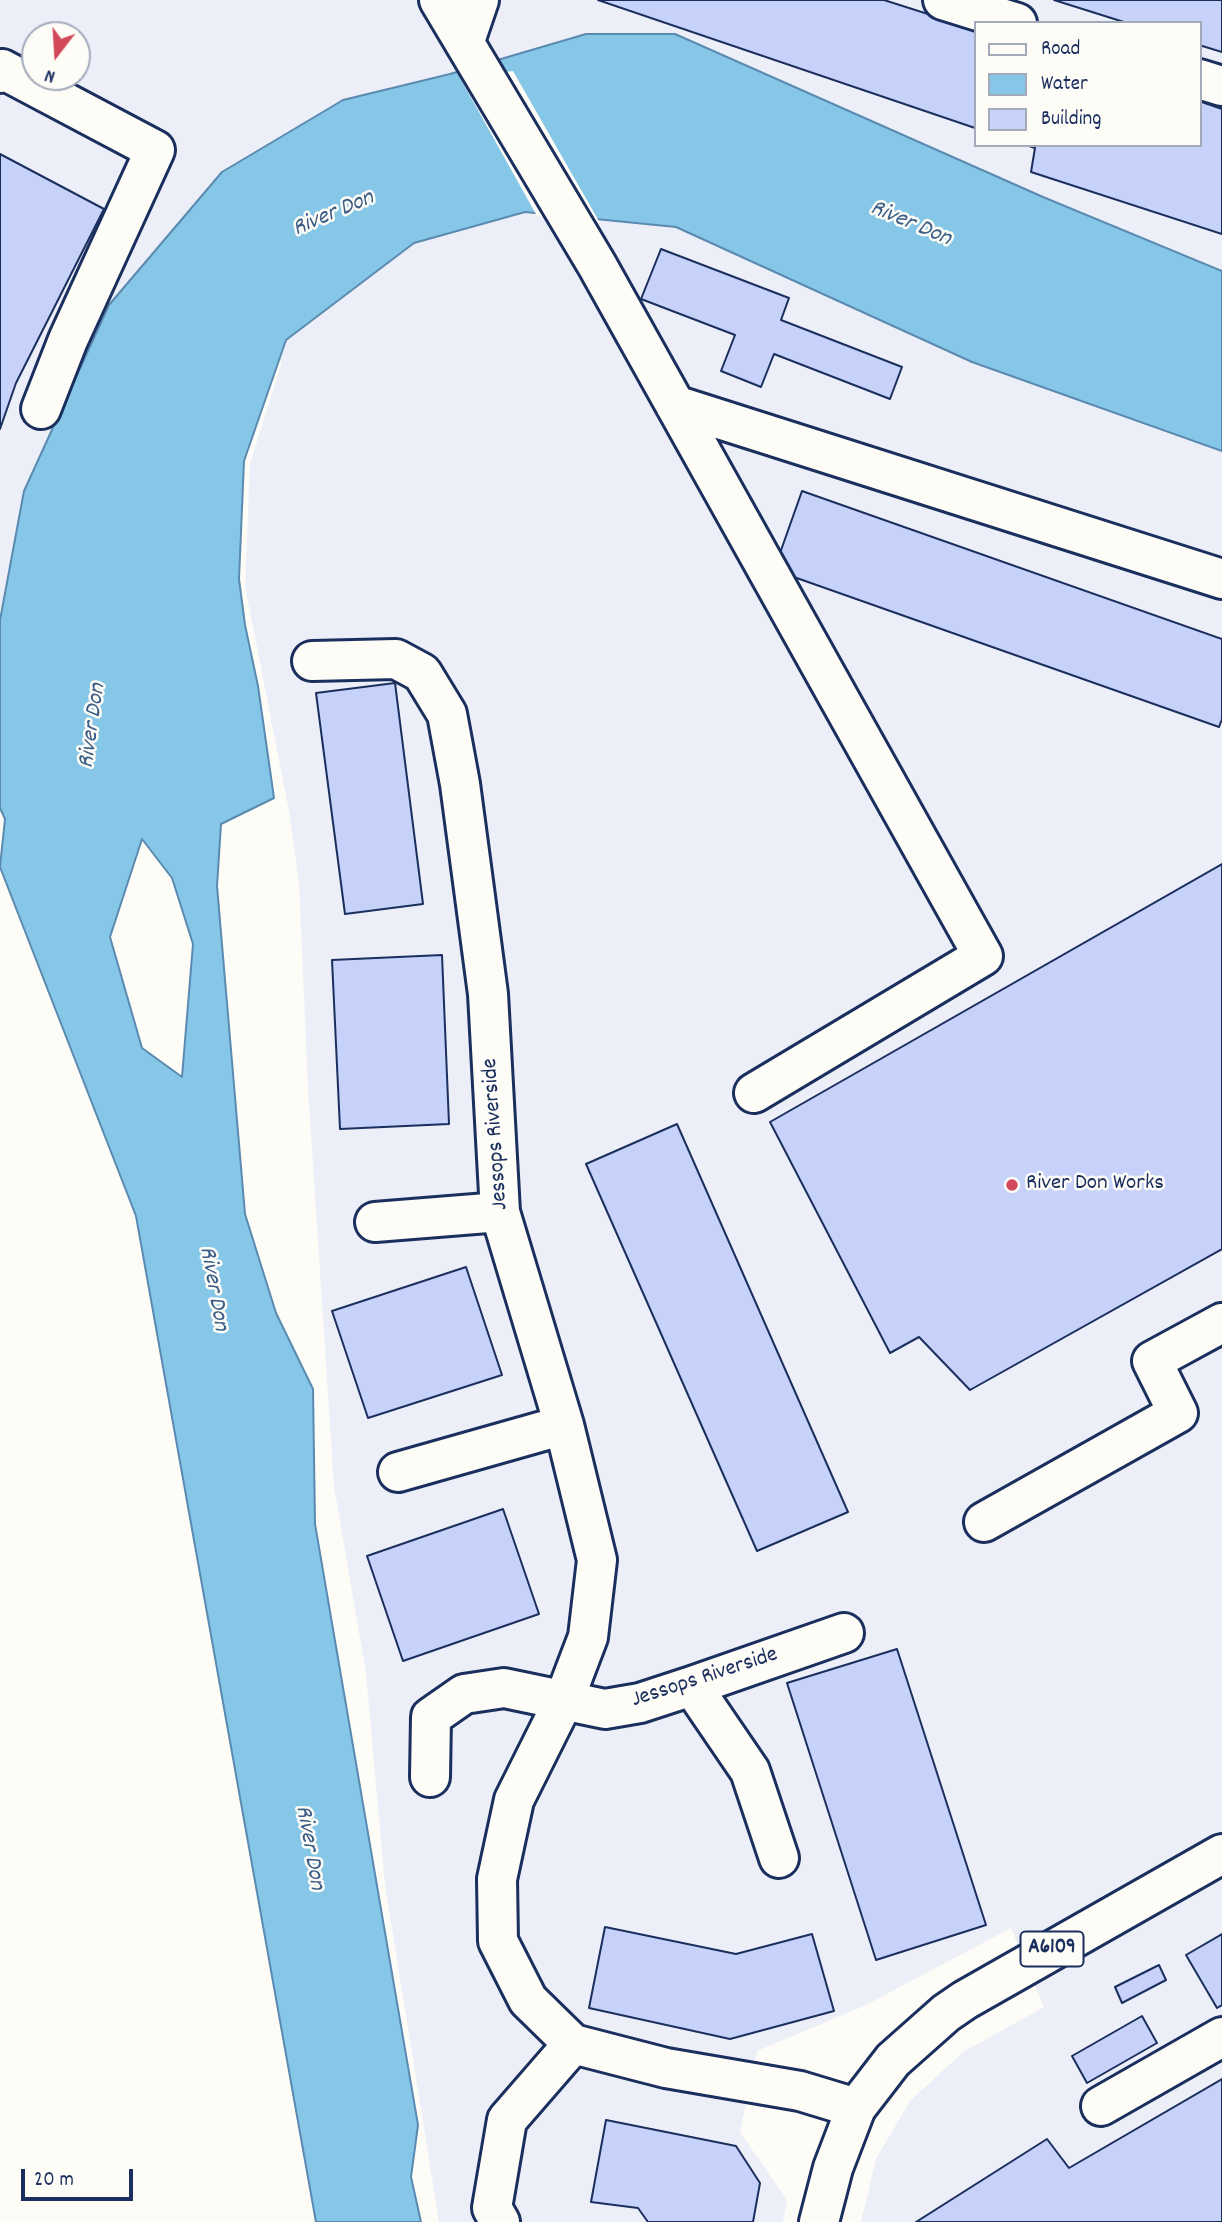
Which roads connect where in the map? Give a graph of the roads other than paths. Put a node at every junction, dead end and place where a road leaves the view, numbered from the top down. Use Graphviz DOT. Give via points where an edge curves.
graph roads {
  1 [pos="439,0"];
  2 [pos="479,0"];
  3 [pos="943,0"];
  4 [pos="1011,21"];
  5 [pos="465,41"];
  6 [pos="0,73"];
  7 [pos="1201,80"];
  8 [pos="1222,86"];
  9 [pos="675,405"];
  10 [pos="40,409"];
  11 [pos="1222,579"];
  12 [pos="312,661"];
  13 [pos="754,1094"];
  14 [pos="500,1212"];
  15 [pos="375,1222"];
  16 [pos="1222,1323"];
  17 [pos="565,1425"];
  18 [pos="398,1472"];
  19 [pos="984,1522"];
  20 [pos="845,1633"];
  21 [pos="692,1686"];
  22 [pos="564,1700"];
  23 [pos="430,1777"];
  24 [pos="1222,1854"];
  25 [pos="779,1858"];
  26 [pos="1222,2037"];
  27 [pos="573,2044"];
  28 [pos="1101,2106"];
  29 [pos="856,2108"];
  30 [pos="500,2222"];
  31 [pos="819,2222"];
  1 -- 5 [label="street"];
  2 -- 5 [label="street"];
  3 -- 4 [label="street"];
  5 -- 9 [label="street"];
  6 -- 10 [label="street" via="2,69 155,150"];
  7 -- 8 [label="street"];
  9 -- 11 [label="street"];
  9 -- 13 [label="street" via="983,956"];
  12 -- 14 [label="street, Jessops Riverside" via="396,659 422,673 447,714 488,994"];
  14 -- 15 [label="street"];
  14 -- 17 [label="street, Jessops Riverside"];
  16 -- 19 [label="street" via="1152,1361 1178,1413"];
  17 -- 18 [label="street"];
  17 -- 22 [label="street, Jessops Riverside" via="597,1560 587,1637"];
  20 -- 21 [label="street, Jessops Riverside"];
  21 -- 22 [label="street, Jessops Riverside" via="605,1709"];
  21 -- 25 [label="street" via="750,1771"];
  22 -- 23 [label="street, Jessops Riverside" via="504,1688 464,1694 430,1717"];
  22 -- 27 [label="street, Jessops Riverside" via="514,1800 497,1879 498,1941 528,2000"];
  24 -- 29 [label="street, A6109" via="965,2000 893,2060"];
  26 -- 28 [label="street"];
  27 -- 29 [label="street, Jessops Riverside" via="666,2068 800,2091"];
  27 -- 30 [label="street" via="507,2120 492,2208"];
  29 -- 31 [label="street, A6109"];
}
